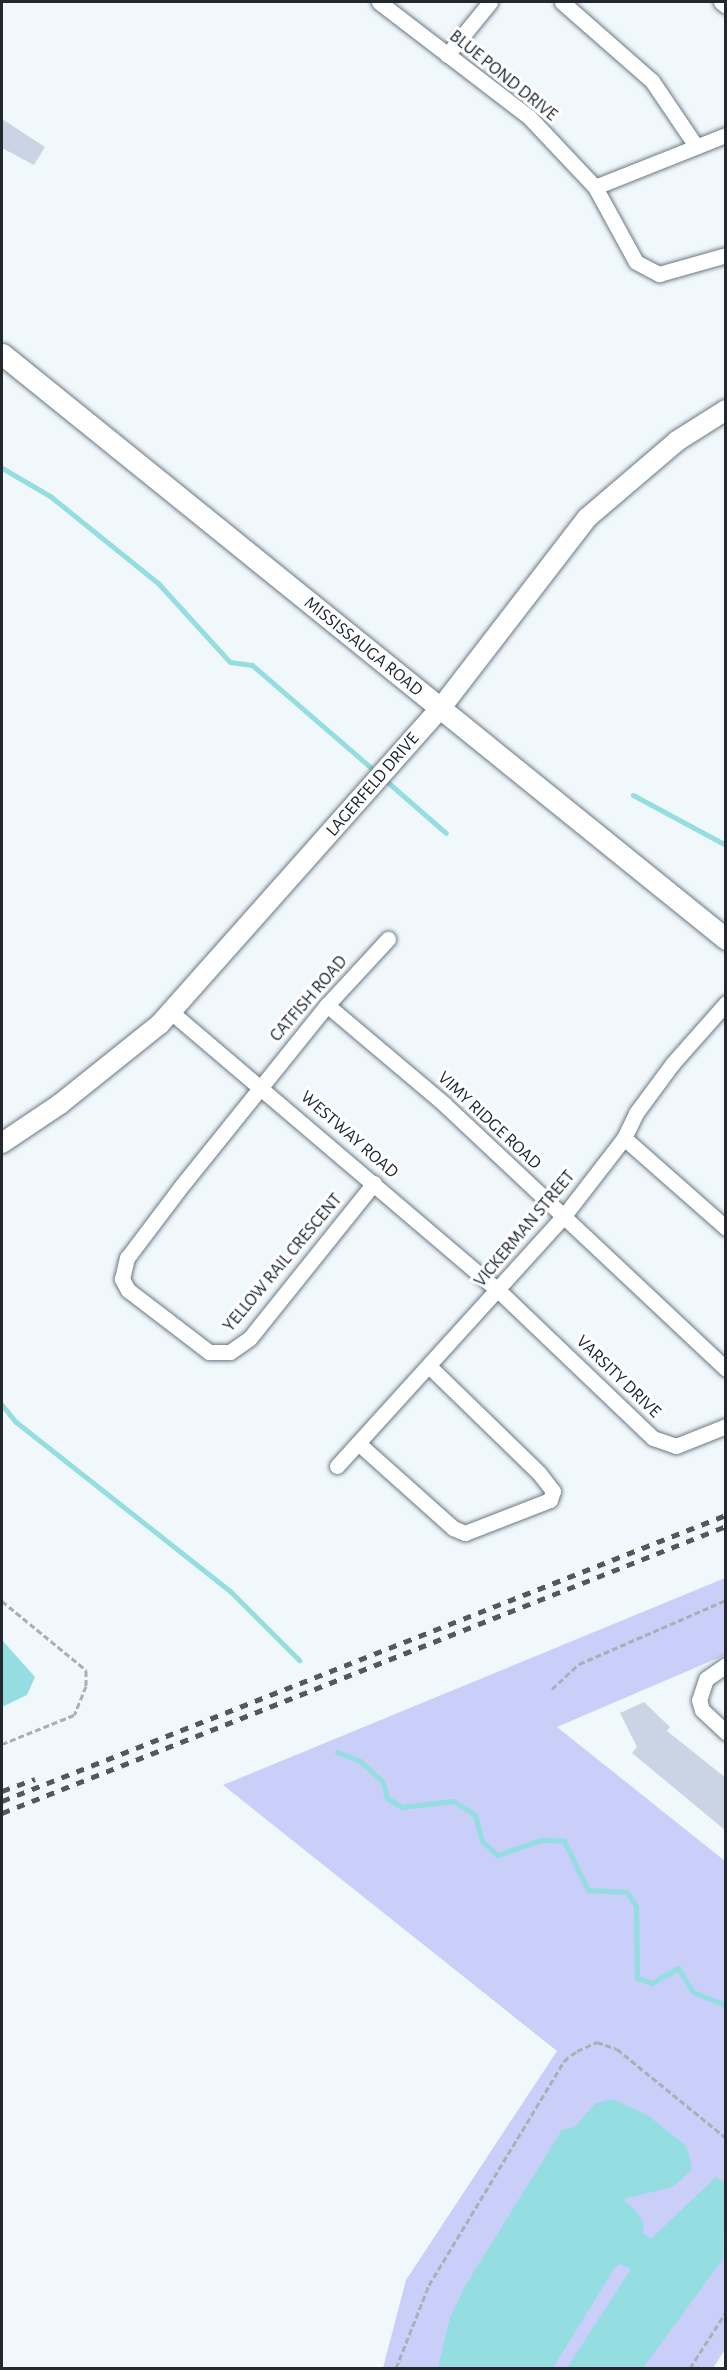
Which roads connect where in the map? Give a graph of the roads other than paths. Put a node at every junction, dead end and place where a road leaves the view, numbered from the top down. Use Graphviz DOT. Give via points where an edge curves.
graph roads {
  1 [pos="379,2"];
  2 [pos="490,2"];
  3 [pos="562,2"];
  4 [pos="721,2"];
  5 [pos="726,6"];
  6 [pos="447,55"];
  7 [pos="726,135"];
  8 [pos="696,146"];
  9 [pos="596,187"];
  10 [pos="726,255"];
  11 [pos="2,354"];
  12 [pos="726,410"];
  13 [pos="440,709"];
  14 [pos="388,939"];
  15 [pos="726,939"];
  16 [pos="726,1003"];
  17 [pos="327,1005"];
  18 [pos="171,1012"];
  19 [pos="262,1086"];
  20 [pos="624,1138"];
  21 [pos="2,1143"];
  22 [pos="374,1183"];
  23 [pos="563,1217"];
  24 [pos="726,1228"];
  25 [pos="499,1291"];
  26 [pos="429,1366"];
  27 [pos="726,1369"];
  28 [pos="726,1426"];
  29 [pos="358,1443"];
  30 [pos="337,1466"];
  31 [pos="726,1665"];
  32 [pos="726,1732"];
  1 -- 6 [label="street, BLUE POND DRIVE"];
  2 -- 6 [label="street"];
  3 -- 8 [label="street" via="652,81"];
  4 -- 5 [label="street"];
  6 -- 9 [label="street, BLUE POND DRIVE" via="530,118"];
  7 -- 8 [label="street"];
  8 -- 9 [label="street"];
  9 -- 10 [label="street, BLUE POND DRIVE" via="636,262 659,274 680,272"];
  11 -- 13 [label="main road, MISSISSAUGA ROAD"];
  12 -- 13 [label="street, LAGERFELD DRIVE" via="677,441 587,518"];
  13 -- 15 [label="main road, MISSISSAUGA ROAD"];
  13 -- 18 [label="street, LAGERFELD DRIVE"];
  14 -- 17 [label="street, CATFISH ROAD"];
  16 -- 20 [label="street, VICKERMAN STREET" via="636,1113"];
  17 -- 19 [label="street, CATFISH ROAD"];
  17 -- 23 [label="street, VIMY RIDGE ROAD" via="444,1104"];
  18 -- 19 [label="street, WESTWAY ROAD"];
  18 -- 21 [label="street, LAGERFELD DRIVE" via="60,1104"];
  19 -- 22 [label="street, WESTWAY ROAD"];
  19 -- 22 [label="street, YELLOW RAIL CRESCENT" via="127,1258 122,1279 128,1290 209,1352 239,1348"];
  20 -- 23 [label="street, VICKERMAN STREET"];
  20 -- 24 [label="street"];
  22 -- 25 [label="street, WESTWAY ROAD"];
  23 -- 25 [label="street, VICKERMAN STREET"];
  23 -- 27 [label="street, VIMY RIDGE ROAD"];
  25 -- 26 [label="street, VICKERMAN STREET"];
  25 -- 28 [label="street, VARSITY DRIVE" via="662,1444 676,1446"];
  26 -- 29 [label="street, VICKERMAN STREET"];
  26 -- 29 [label="street" via="539,1473 554,1491 550,1500 481,1530 458,1531"];
  29 -- 30 [label="street, VICKERMAN STREET"];
  31 -- 32 [label="street" via="706,1679 699,1700 702,1710"];
}
